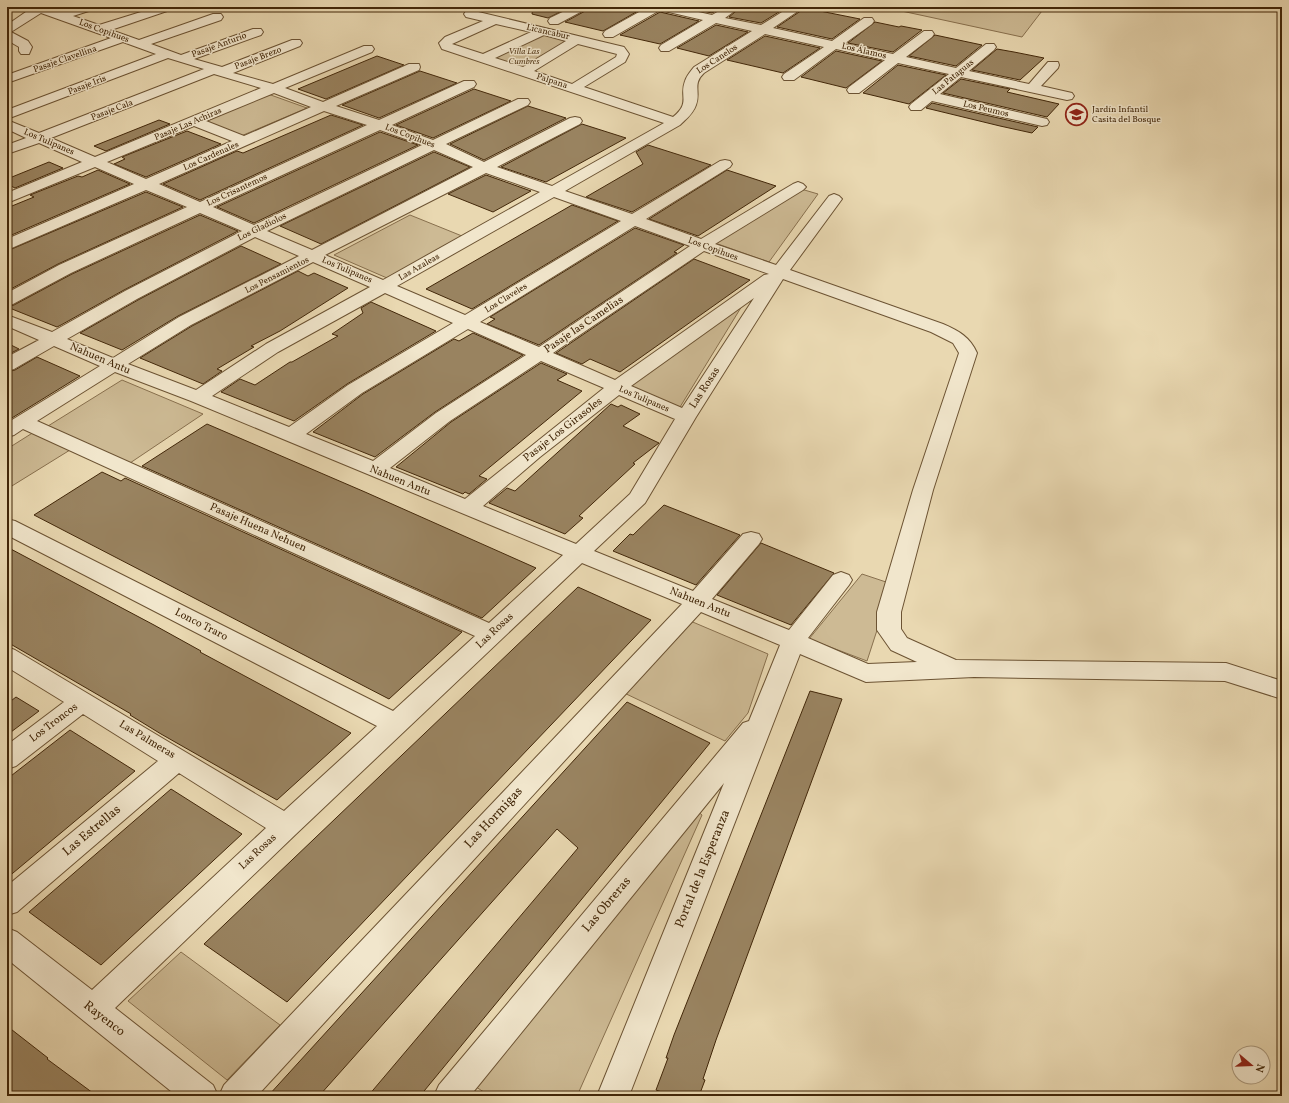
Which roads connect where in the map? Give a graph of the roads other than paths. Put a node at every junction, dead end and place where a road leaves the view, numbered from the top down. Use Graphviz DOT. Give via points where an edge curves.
graph roads {
  1 [pos="36,7"];
  2 [pos="91,7"];
  3 [pos="169,7"];
  4 [pos="582,7"];
  5 [pos="659,7"];
  6 [pos="734,7"];
  7 [pos="798,7"];
  8 [pos="470,14"];
  9 [pos="62,16"];
  10 [pos="217,17"];
  11 [pos="7,18"];
  12 [pos="714,19"];
  13 [pos="495,20"];
  14 [pos="554,21"];
  15 [pos="868,22"];
  16 [pos="100,29"];
  17 [pos="764,29"];
  18 [pos="7,30"];
  19 [pos="543,31"];
  20 [pos="257,32"];
  21 [pos="609,34"];
  22 [pos="928,34"];
  23 [pos="7,35"];
  24 [pos="123,38"];
  25 [pos="577,39"];
  26 [pos="296,43"];
  27 [pos="139,44"];
  28 [pos="835,45"];
  29 [pos="990,47"];
  30 [pos="665,48"];
  31 [pos="368,49"];
  32 [pos="25,51"];
  33 [pos="174,57"];
  34 [pos="895,58"];
  35 [pos="483,59"];
  36 [pos="1054,65"];
  37 [pos="414,67"];
  38 [pos="218,71"];
  39 [pos="524,72"];
  40 [pos="959,72"];
  41 [pos="789,77"];
  42 [pos="7,79"];
  43 [pos="469,84"];
  44 [pos="274,88"];
  45 [pos="574,88"];
  46 [pos="1032,88"];
  47 [pos="854,90"];
  48 [pos="930,96"];
  49 [pos="1067,96"];
  50 [pos="523,102"];
  51 [pos="324,107"];
  52 [pos="916,107"];
  53 [pos="7,115"];
  54 [pos="680,117"];
  55 [pos="194,121"];
  56 [pos="575,121"];
  57 [pos="1042,122"];
  58 [pos="7,124"];
  59 [pos="380,125"];
  60 [pos="39,137"];
  61 [pos="243,141"];
  62 [pos="435,145"];
  63 [pos="7,150"];
  64 [pos="96,162"];
  65 [pos="725,164"];
  66 [pos="484,167"];
  67 [pos="148,184"];
  68 [pos="798,187"];
  69 [pos="551,191"];
  70 [pos="7,198"];
  71 [pos="834,199"];
  72 [pos="201,207"];
  73 [pos="633,220"];
  74 [pos="256,230"];
  75 [pos="7,245"];
  76 [pos="702,245"];
  77 [pos="314,256"];
  78 [pos="779,272"];
  79 [pos="385,286"];
  80 [pos="7,300"];
  81 [pos="7,320"];
  82 [pos="467,322"];
  83 [pos="53,339"];
  84 [pos="540,354"];
  85 [pos="7,365"];
  86 [pos="114,365"];
  87 [pos="617,387"];
  88 [pos="198,396"];
  89 [pos="686,417"];
  90 [pos="15,427"];
  91 [pos="290,436"];
  92 [pos="375,470"];
  93 [pos="467,508"];
  94 [pos="7,526"];
  95 [pos="751,539"];
  96 [pos="578,554"];
  97 [pos="841,580"];
  98 [pos="697,602"];
  99 [pos="492,634"];
  100 [pos="793,641"];
  101 [pos="7,656"];
  102 [pos="954,669"];
  103 [pos="1282,690"];
  104 [pos="83,701"];
  105 [pos="764,714"];
  106 [pos="396,724"];
  107 [pos="7,759"];
  108 [pos="178,759"];
  109 [pos="286,826"];
  110 [pos="7,904"];
  111 [pos="7,941"];
  112 [pos="92,1010"];
  113 [pos="202,1096"];
  114 [pos="235,1096"];
  115 [pos="450,1096"];
  116 [pos="613,1096"];
  1 -- 9 [label="street, Los Copihues"];
  1 -- 11 [label="street"];
  1 -- 18 [label="street"];
  2 -- 9 [label="street"];
  3 -- 16 [label="street"];
  4 -- 14 [label="street"];
  5 -- 12 [label="street, Los Álamos"];
  5 -- 21 [label="street"];
  6 -- 12 [label="street"];
  7 -- 17 [label="street, Los Canelos"];
  8 -- 13 [label="street, Licancabur"];
  9 -- 16 [label="street, Los Copihues"];
  10 -- 27 [label="street"];
  12 -- 17 [label="street, Los Álamos"];
  12 -- 30 [label="street"];
  13 -- 19 [label="street, Licancabur"];
  13 -- 35 [label="street, Palpana" via="445,43 450,48"];
  15 -- 28 [label="street"];
  16 -- 24 [label="street, Los Copihues"];
  17 -- 28 [label="street, Los Álamos"];
  17 -- 54 [label="street, Los Canelos" via="692,76 689,85 689,106"];
  19 -- 25 [label="street, Licancabur"];
  19 -- 35 [label="street"];
  20 -- 33 [label="street, Pasaje Anturio"];
  22 -- 34 [label="street"];
  23 -- 32 [label="street" via="24,44"];
  24 -- 27 [label="street, Los Copihues"];
  24 -- 42 [label="street, Pasaje Clavellina"];
  25 -- 39 [label="street"];
  25 -- 45 [label="street, Licancabur" via="620,50 623,54 621,59"];
  26 -- 38 [label="street, Pasaje Brezo"];
  27 -- 33 [label="street, Los Copihues"];
  28 -- 34 [label="street, Los Álamos"];
  28 -- 41 [label="street"];
  29 -- 40 [label="street, Las Pataguas"];
  31 -- 44 [label="street, Pasaje Las Achiras"];
  33 -- 38 [label="street, Los Copihues"];
  33 -- 53 [label="street, Pasaje Iris"];
  34 -- 40 [label="street, Los Álamos"];
  34 -- 47 [label="street"];
  35 -- 39 [label="street, Palpana"];
  36 -- 46 [label="street"];
  37 -- 51 [label="street, Los Cardenales"];
  38 -- 44 [label="street, Los Copihues"];
  38 -- 60 [label="street, Pasaje Cala"];
  39 -- 45 [label="street, Palpana"];
  40 -- 46 [label="street, Los Álamos"];
  40 -- 48 [label="street, Las Pataguas"];
  43 -- 59 [label="street, Los Crisantemos"];
  44 -- 51 [label="street, Los Copihues"];
  44 -- 55 [label="street, Pasaje Las Achiras"];
  45 -- 54 [label="street, Palpana" via="631,107"];
  46 -- 49 [label="street, Los Álamos"];
  48 -- 52 [label="street, Las Pataguas"];
  48 -- 57 [label="street, Los Peumos"];
  50 -- 62 [label="street, Los Gladiolos"];
  51 -- 59 [label="street, Los Copihues"];
  51 -- 61 [label="street, Los Cardenales"];
  54 -- 69 [label="street, Las Azaleas"];
  55 -- 61 [label="street"];
  55 -- 64 [label="street, Pasaje Las Achiras"];
  56 -- 66 [label="street, Los Pensamientos"];
  58 -- 60 [label="street, Los Tulipanes"];
  59 -- 62 [label="street, Los Copihues"];
  59 -- 72 [label="street, Los Crisantemos"];
  60 -- 63 [label="street, Pasaje Cala"];
  60 -- 64 [label="street, Los Tulipanes"];
  61 -- 67 [label="street, Los Cardenales"];
  62 -- 66 [label="street, Los Copihues"];
  62 -- 74 [label="street, Los Gladiolos"];
  64 -- 67 [label="street, Los Tulipanes"];
  64 -- 70 [label="street, Pasaje Las Achiras"];
  65 -- 73 [label="street, Los Claveles"];
  66 -- 69 [label="street, Los Copihues"];
  66 -- 77 [label="street, Los Pensamientos"];
  67 -- 72 [label="street, Los Tulipanes"];
  67 -- 75 [label="street, Los Cardenales"];
  68 -- 76 [label="street, Pasaje las Camelias"];
  69 -- 73 [label="street, Los Copihues"];
  69 -- 79 [label="street, Las Azaleas"];
  71 -- 78 [label="street, Las Rosas"];
  72 -- 74 [label="street, Los Tulipanes"];
  72 -- 80 [label="street, Los Crisantemos" via="65,269"];
  73 -- 76 [label="street, Los Copihues"];
  73 -- 82 [label="street, Los Claveles"];
  74 -- 77 [label="street, Los Tulipanes"];
  74 -- 83 [label="street, Los Gladiolos" via="131,294"];
  76 -- 78 [label="street, Los Copihues"];
  76 -- 84 [label="street, Pasaje las Camelias"];
  77 -- 79 [label="street, Los Tulipanes"];
  77 -- 86 [label="street, Los Pensamientos" via="185,321"];
  78 -- 87 [label="street, Pasaje Los Girasoles"];
  78 -- 89 [label="street, Las Rosas"];
  78 -- 102 [label="street, Los Copihues" via="936,328 964,343 968,353 923,490 889,612 888,630 900,644"];
  79 -- 82 [label="street, Los Tulipanes"];
  79 -- 88 [label="street, Las Azaleas" via="272,348"];
  81 -- 83 [label="street, Nahuen Antu"];
  82 -- 84 [label="street, Los Tulipanes"];
  82 -- 91 [label="street, Los Claveles" via="355,388"];
  83 -- 85 [label="street, Los Gladiolos"];
  83 -- 86 [label="street, Nahuen Antu"];
  84 -- 87 [label="street, Los Tulipanes"];
  84 -- 92 [label="street, Pasaje las Camelias" via="443,416"];
  86 -- 88 [label="street, Nahuen Antu"];
  86 -- 90 [label="street, Los Pensamientos"];
  87 -- 89 [label="street, Los Tulipanes"];
  87 -- 93 [label="street, Pasaje Los Girasoles"];
  88 -- 91 [label="street, Nahuen Antu"];
  89 -- 96 [label="street, Las Rosas" via="638,498"];
  90 -- 99 [label="street, Pasaje Huena Nehuen"];
  91 -- 92 [label="street, Nahuen Antu"];
  92 -- 93 [label="street, Nahuen Antu"];
  93 -- 96 [label="street, Nahuen Antu"];
  94 -- 106 [label="street, Lonco Traro"];
  95 -- 98 [label="street, Las Hormigas"];
  96 -- 98 [label="street, Nahuen Antu"];
  96 -- 99 [label="street, Las Rosas"];
  97 -- 100 [label="street, Portal de la Esperanza"];
  98 -- 100 [label="street, Nahuen Antu"];
  98 -- 114 [label="street, Las Hormigas"];
  99 -- 106 [label="street, Las Rosas"];
  100 -- 102 [label="street, Nahuen Antu" via="866,673"];
  100 -- 105 [label="street, Portal de la Esperanza"];
  101 -- 104 [label="street, Las Palmeras"];
  102 -- 103 [label="street, Nahuen Antu" via="1226,672"];
  104 -- 107 [label="street, Los Troncos"];
  104 -- 108 [label="street, Las Palmeras"];
  105 -- 115 [label="street, Las Obreras"];
  105 -- 116 [label="street, Portal de la Esperanza"];
  106 -- 109 [label="street, Las Rosas"];
  108 -- 109 [label="street, Las Palmeras"];
  108 -- 110 [label="street, Las Estrellas"];
  109 -- 112 [label="street, Las Rosas"];
  111 -- 112 [label="street, Rayenco"];
  112 -- 113 [label="street, Rayenco"];
}
